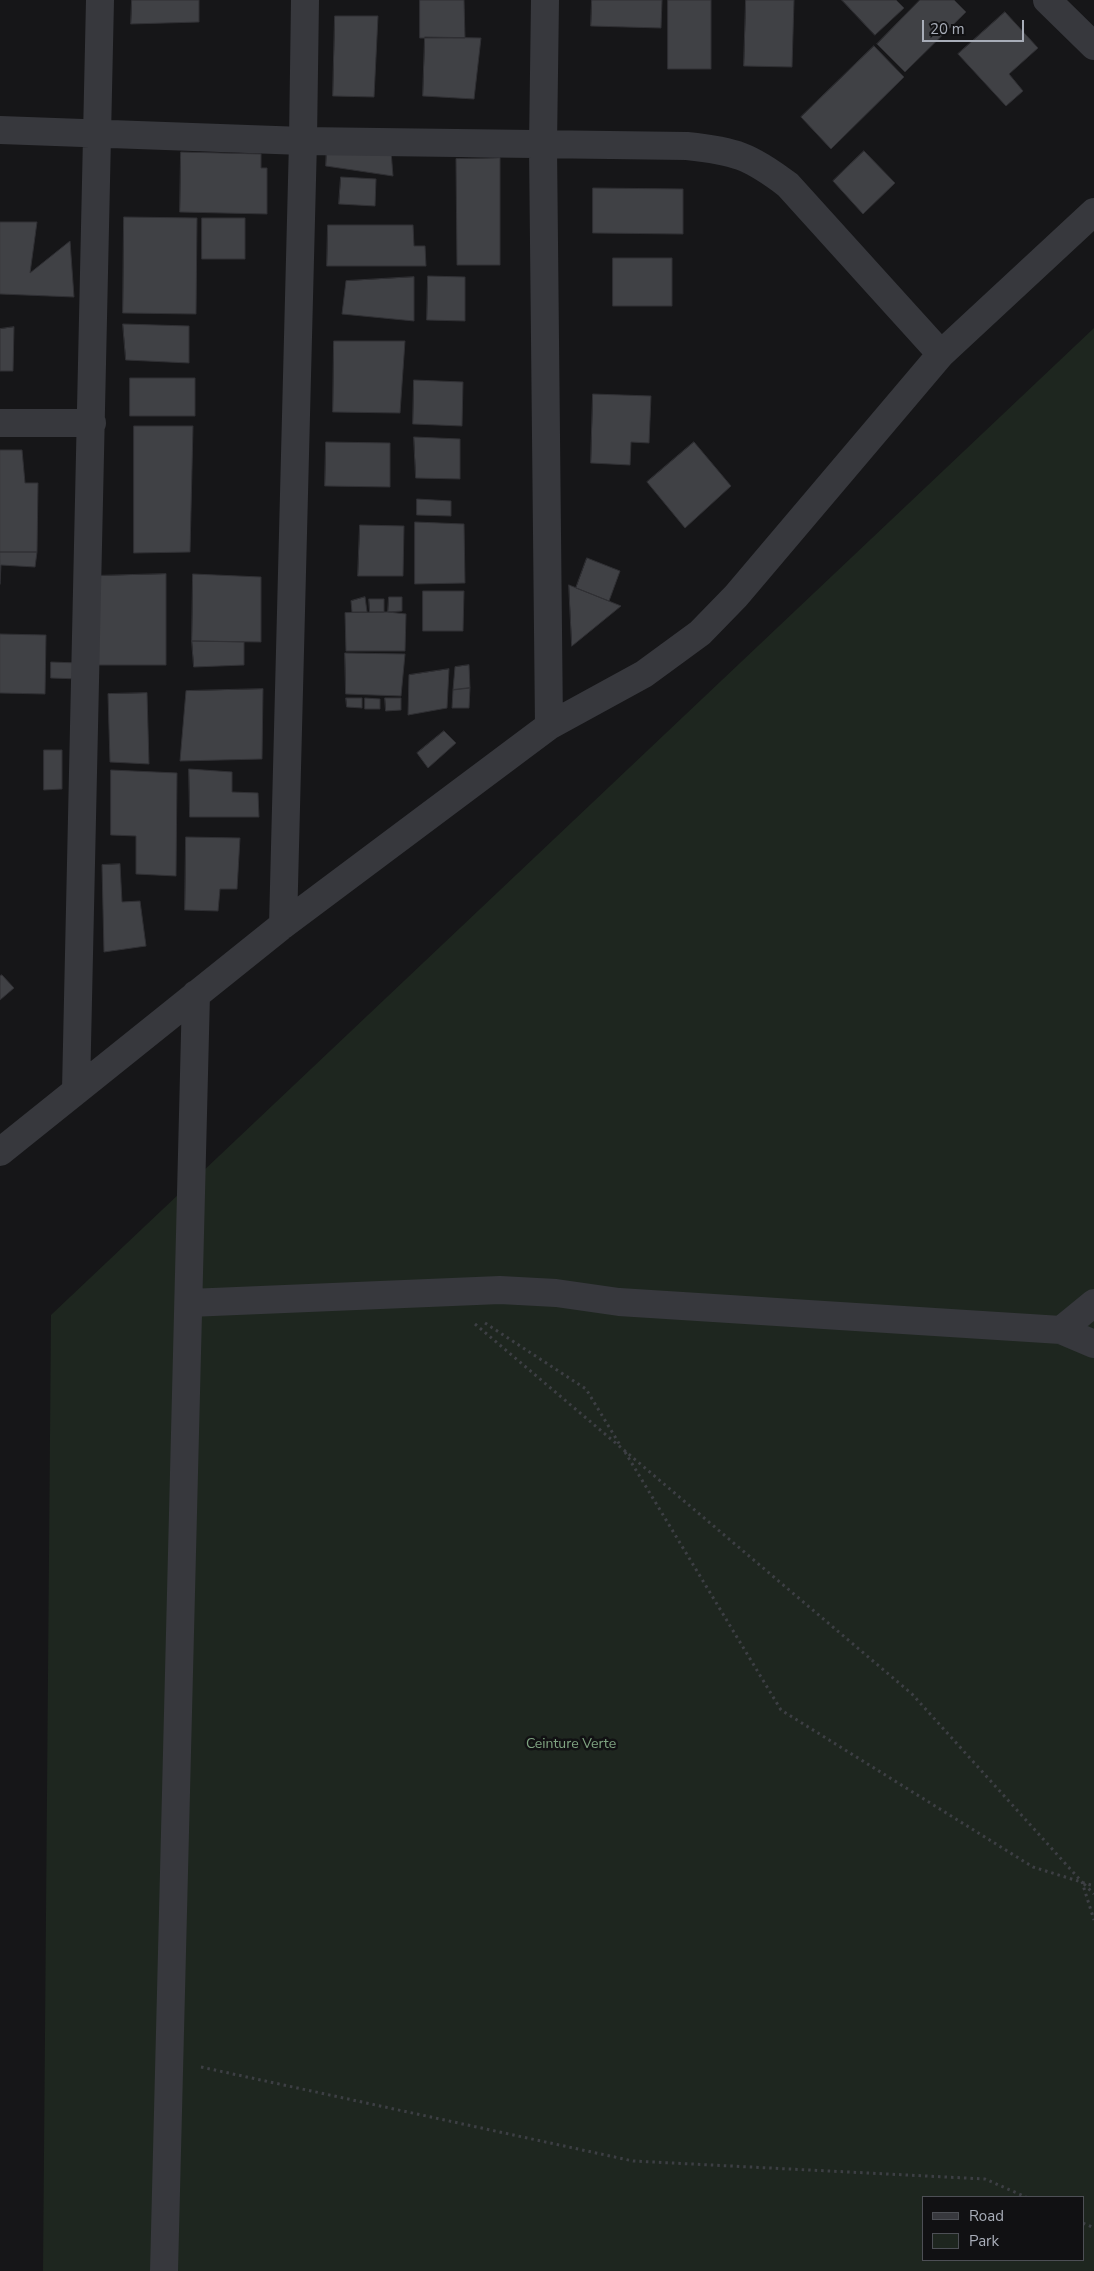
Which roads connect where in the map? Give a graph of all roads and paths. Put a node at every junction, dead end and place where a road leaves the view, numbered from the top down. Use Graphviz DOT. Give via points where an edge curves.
graph roads {
  1 [pos="100,0"];
  2 [pos="305,0"];
  3 [pos="546,0"];
  4 [pos="1047,0"];
  5 [pos="1094,46"];
  6 [pos="0,130"];
  7 [pos="99,134"];
  8 [pos="304,141"];
  9 [pos="543,146"];
  10 [pos="1094,212"];
  11 [pos="941,354"];
  12 [pos="0,423"];
  13 [pos="92,423"];
  14 [pos="549,726"];
  15 [pos="283,925"];
  16 [pos="196,994"];
  17 [pos="76,1090"];
  18 [pos="0,1152"];
  19 [pos="438,1293"];
  20 [pos="188,1303"];
  21 [pos="1094,1303"];
  22 [pos="479,1320"];
  23 [pos="1062,1330"];
  24 [pos="1094,1344"];
  25 [pos="623,1449"];
  26 [pos="1082,1882"];
  27 [pos="1094,1886"];
  28 [pos="1094,1894"];
  29 [pos="1094,1920"];
  30 [pos="170,2061"];
  31 [pos="1024,2196"];
  32 [pos="164,2271"];
  1 -- 7 [label="street"];
  2 -- 8 [label="street"];
  3 -- 9 [label="street"];
  4 -- 5 [label="street"];
  6 -- 7 [label="street"];
  7 -- 8 [label="street"];
  7 -- 13 [label="street"];
  8 -- 9 [label="street"];
  8 -- 15 [label="street"];
  9 -- 11 [label="street" via="687,146 725,150 759,163 788,185"];
  9 -- 14 [label="street"];
  10 -- 11 [label="street"];
  11 -- 14 [label="street" via="736,596 700,632 644,674"];
  12 -- 13 [label="street"];
  13 -- 17 [label="street"];
  14 -- 15 [label="street"];
  15 -- 16 [label="street"];
  16 -- 17 [label="street"];
  16 -- 20 [label="street"];
  17 -- 18 [label="street"];
  19 -- 20 [label="street"];
  19 -- 23 [label="street" via="500,1290 556,1293 618,1302"];
  19 -- 25 [label="path"];
  20 -- 30 [label="street"];
  21 -- 23 [label="street"];
  22 -- 25 [label="path" via="586,1389"];
  23 -- 24 [label="street"];
  25 -- 26 [label="path" via="912,1694"];
  25 -- 26 [label="path" via="781,1710 1033,1867"];
  26 -- 27 [label="path"];
  26 -- 28 [label="path"];
  26 -- 29 [label="path"];
  30 -- 31 [label="path" via="633,2162 985,2179"];
  30 -- 32 [label="street"];
}
